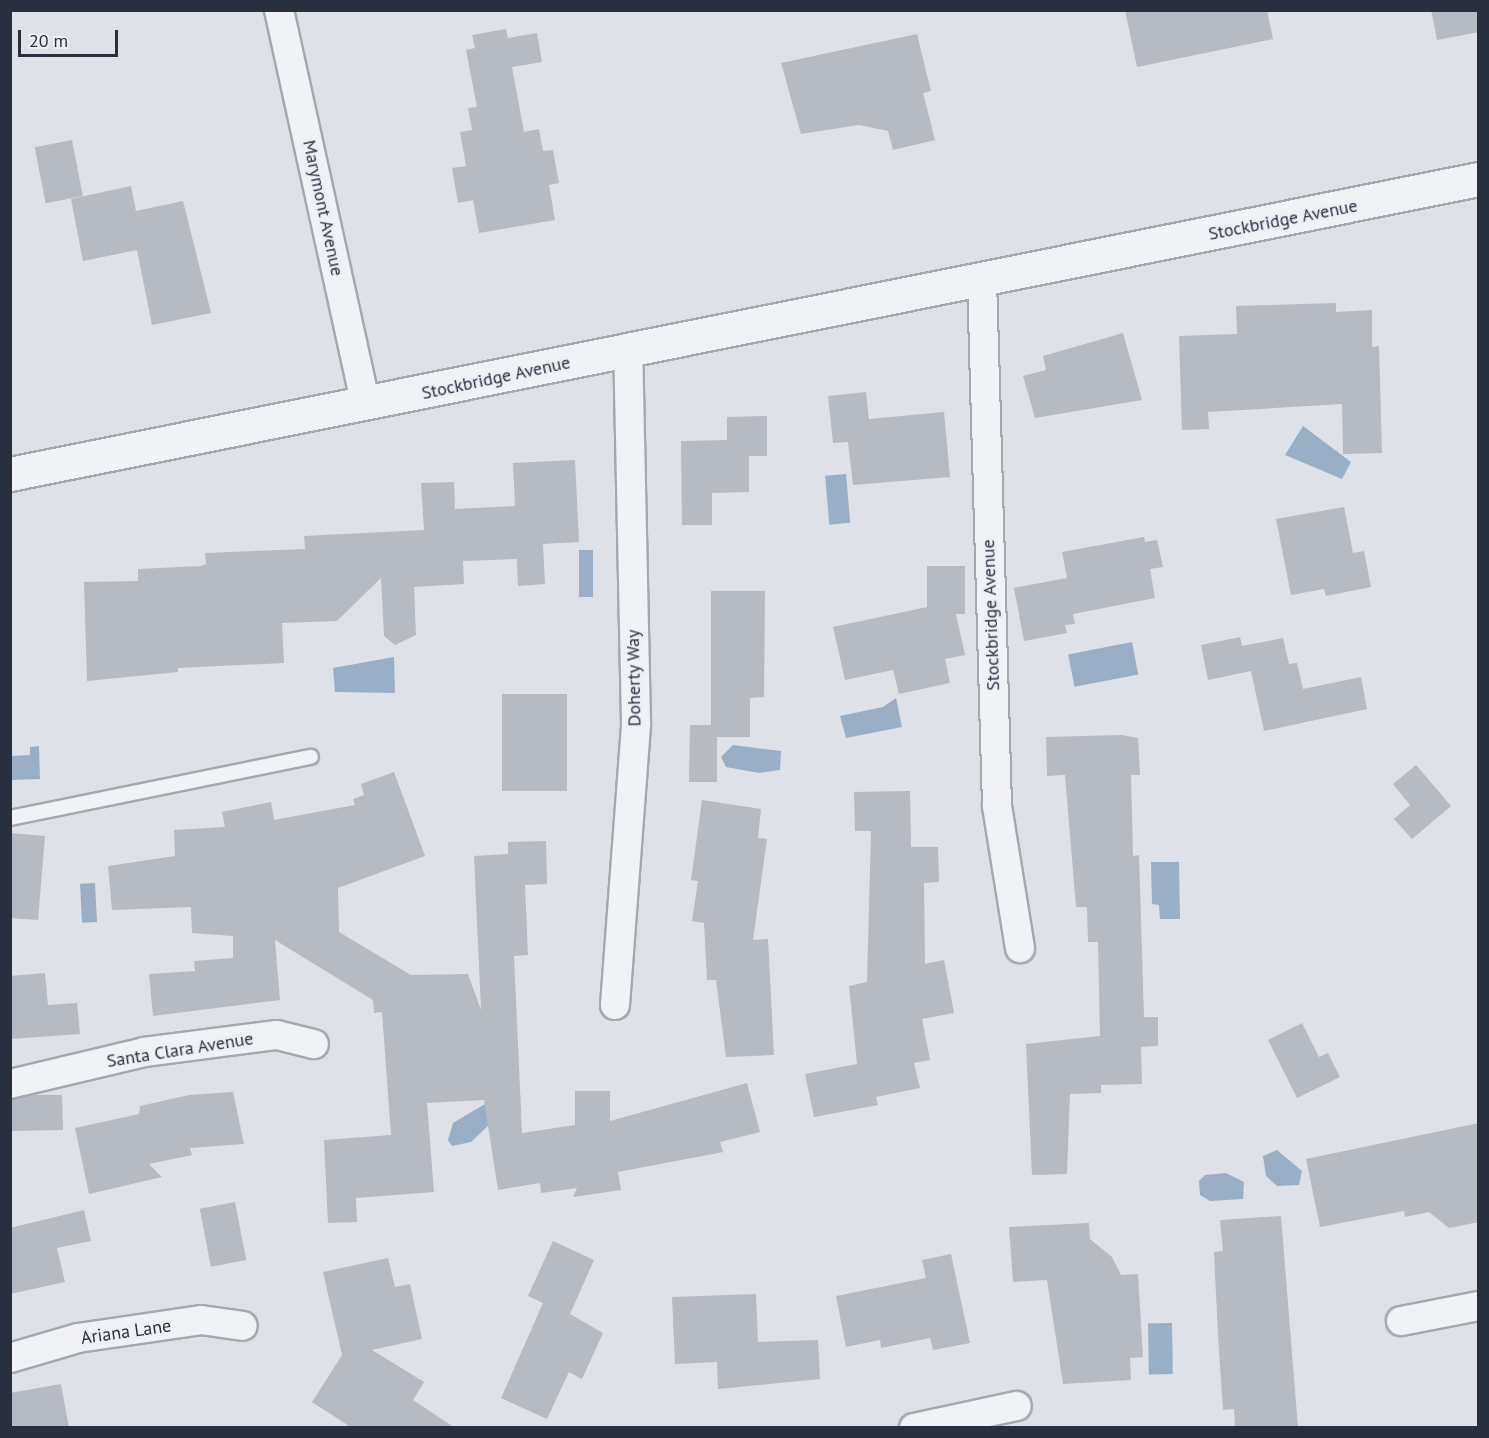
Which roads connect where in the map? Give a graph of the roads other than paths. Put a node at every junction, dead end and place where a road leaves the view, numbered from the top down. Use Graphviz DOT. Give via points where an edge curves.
graph roads {
  1 [pos="279,10"];
  2 [pos="1479,179"];
  3 [pos="982,279"];
  4 [pos="628,350"];
  5 [pos="366,405"];
  6 [pos="10,474"];
  7 [pos="311,757"];
  8 [pos="10,818"];
  9 [pos="1020,948"];
  10 [pos="615,1005"];
  11 [pos="314,1044"];
  12 [pos="10,1084"];
  13 [pos="1479,1306"];
  14 [pos="1401,1321"];
  15 [pos="243,1326"];
  16 [pos="10,1358"];
  17 [pos="1017,1406"];
  18 [pos="914,1428"];
  1 -- 5 [label="street, Marymont Avenue"];
  2 -- 3 [label="street, Stockbridge Avenue"];
  3 -- 4 [label="street, Stockbridge Avenue"];
  3 -- 9 [label="street, Stockbridge Avenue" via="997,806"];
  4 -- 5 [label="street, Stockbridge Avenue"];
  4 -- 10 [label="street, Doherty Way" via="636,723"];
  5 -- 6 [label="street, Stockbridge Avenue"];
  7 -- 8 [label="lane"];
  11 -- 12 [label="street, Santa Clara Avenue" via="277,1035 155,1050"];
  13 -- 14 [label="street"];
  15 -- 16 [label="street, Ariana Lane" via="201,1320 78,1338"];
  17 -- 18 [label="street"];
}
